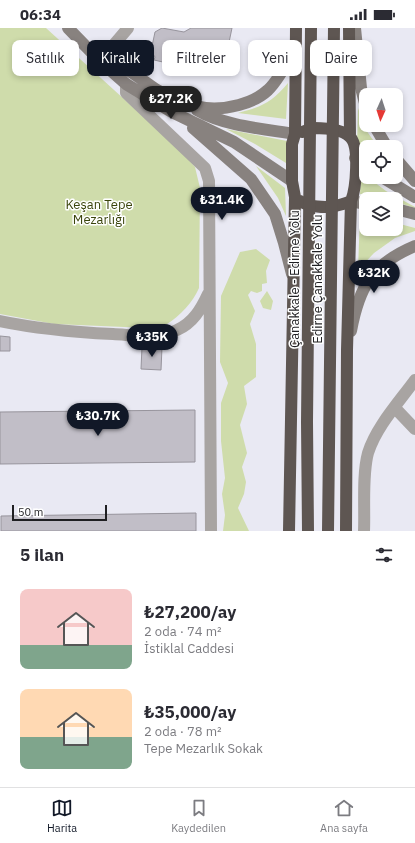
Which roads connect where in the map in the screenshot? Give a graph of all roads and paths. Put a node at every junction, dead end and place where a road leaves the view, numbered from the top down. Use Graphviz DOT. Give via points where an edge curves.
graph roads {
  1 [pos="68,28"];
  2 [pos="128,28"];
  3 [pos="296,28"];
  4 [pos="311,28"];
  5 [pos="334,28"];
  6 [pos="350,28"];
  7 [pos="355,28"];
  8 [pos="118,40"];
  9 [pos="295,40"];
  10 [pos="87,48"];
  11 [pos="117,76"];
  12 [pos="136,76"];
  13 [pos="277,76"];
  14 [pos="295,76"];
  15 [pos="126,84"];
  16 [pos="361,88"];
  17 [pos="184,102"];
  18 [pos="172,112"];
  19 [pos="295,134"];
  20 [pos="350,137"];
  21 [pos="356,158"];
  22 [pos="359,160"];
  23 [pos="403,167"];
  24 [pos="292,180"];
  25 [pos="415,181"];
  26 [pos="394,184"];
  27 [pos="295,197"];
  28 [pos="415,197"];
  29 [pos="351,201"];
  30 [pos="359,203"];
  31 [pos="403,211"];
  32 [pos="415,214"];
  33 [pos="415,246"];
  34 [pos="294,284"];
  35 [pos="209,291"];
  36 [pos="0,321"];
  37 [pos="347,350"];
  38 [pos="415,380"];
  39 [pos="395,408"];
  40 [pos="415,429"];
  41 [pos="211,531"];
  42 [pos="288,531"];
  43 [pos="308,531"];
  44 [pos="328,531"];
  45 [pos="346,531"];
  46 [pos="364,531"];
  1 -- 10 [label="main road"];
  2 -- 8 [label="street"];
  3 -- 9 [label="highway"];
  4 -- 43 [label="highway, Çanakkale - Edirne Yolu, bridge"];
  5 -- 44 [label="highway, Edirne Çanakkale Yolu, bridge"];
  6 -- 20 [label="highway"];
  7 -- 16 [label="main road"];
  11 -- 15 [label="main road"];
  12 -- 17 [label="main road" via="159,91"];
  13 -- 17 [label="main road" via="269,89 254,100 236,106 204,108"];
  14 -- 19 [label="highway"];
  15 -- 18 [label="main road"];
  15 -- 35 [label="street" via="126,93 205,168 210,192"];
  17 -- 19 [label="main road" via="215,119"];
  18 -- 24 [label="main road" via="234,142"];
  18 -- 34 [label="main road" via="252,179 275,214"];
  19 -- 20 [label="highway" via="312,128 338,131"];
  19 -- 24 [label="highway" via="292,144"];
  20 -- 21 [label="highway"];
  21 -- 22 [label="main road"];
  21 -- 29 [label="highway" via="356,179"];
  23 -- 25 [label="main road"];
  24 -- 27 [label="highway"];
  26 -- 28 [label="main road"];
  27 -- 29 [label="highway" via="303,203 328,207"];
  27 -- 34 [label="highway"];
  29 -- 30 [label="main road"];
  29 -- 37 [label="highway"];
  31 -- 32 [label="main road"];
  33 -- 37 [label="main road" via="388,260 366,284 358,303"];
  34 -- 42 [label="highway"];
  35 -- 36 [label="street" via="191,321 177,330 159,336 62,331"];
  35 -- 41 [label="street"];
  37 -- 45 [label="highway"];
  38 -- 39 [label="street"];
  39 -- 40 [label="street"];
  39 -- 46 [label="street" via="381,427 368,454"];
}
